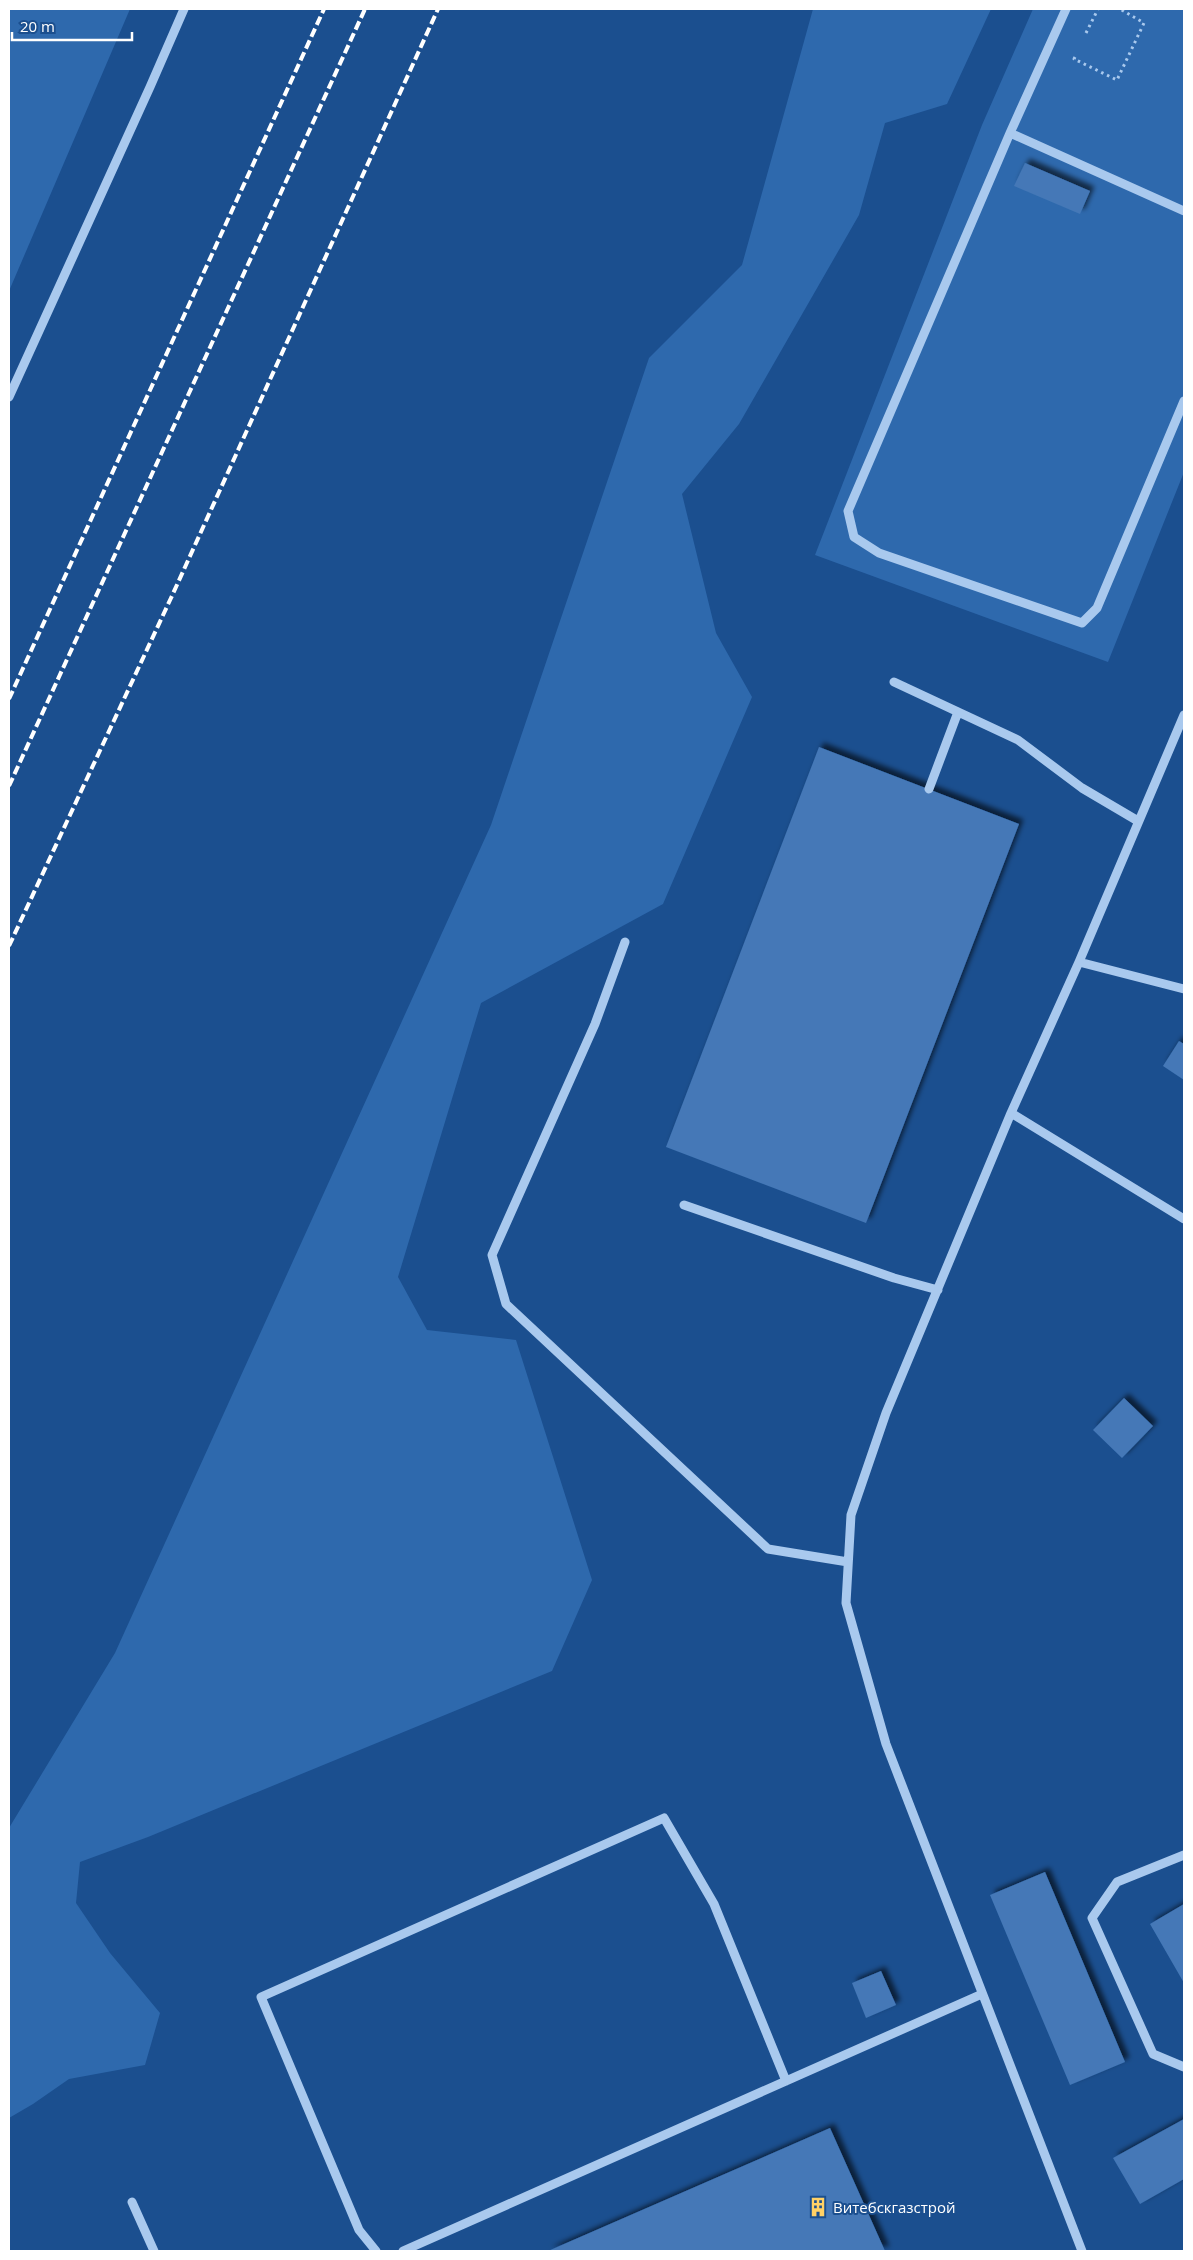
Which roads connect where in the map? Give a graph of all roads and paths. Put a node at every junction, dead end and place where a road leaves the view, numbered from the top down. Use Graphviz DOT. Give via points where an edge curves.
graph roads {
  1 [pos="184,9"];
  2 [pos="1066,9"];
  3 [pos="1098,9"];
  4 [pos="1120,9"];
  5 [pos="1086,34"];
  6 [pos="1078,51"];
  7 [pos="1010,133"];
  8 [pos="1184,211"];
  9 [pos="9,397"];
  10 [pos="1184,401"];
  11 [pos="894,682"];
  12 [pos="958,712"];
  13 [pos="1184,715"];
  14 [pos="1182,726"];
  15 [pos="929,790"];
  16 [pos="1138,821"];
  17 [pos="625,942"];
  18 [pos="1079,962"];
  19 [pos="1184,989"];
  20 [pos="1011,1113"];
  21 [pos="684,1206"];
  22 [pos="1184,1219"];
  23 [pos="938,1290"];
  24 [pos="848,1562"];
  25 [pos="1184,1855"];
  26 [pos="982,1994"];
  27 [pos="1184,2067"];
  28 [pos="786,2081"];
  29 [pos="132,2202"];
  30 [pos="154,2251"];
  31 [pos="376,2251"];
  32 [pos="403,2251"];
  33 [pos="1082,2251"];
  1 -- 9 [label="street"];
  2 -- 7 [label="street"];
  3 -- 5 [label="path"];
  4 -- 6 [label="path" via="1144,23 1117,80 1074,59"];
  7 -- 8 [label="street"];
  7 -- 10 [label="street" via="848,511 854,537 879,553 1082,623 1097,608"];
  11 -- 12 [label="street"];
  12 -- 15 [label="street"];
  12 -- 16 [label="street" via="1018,740 1082,788"];
  13 -- 14 [label="street"];
  14 -- 16 [label="street"];
  16 -- 18 [label="street"];
  17 -- 24 [label="street" via="595,1024 492,1255 506,1304 768,1549"];
  18 -- 19 [label="street"];
  18 -- 20 [label="street"];
  20 -- 22 [label="street"];
  20 -- 23 [label="street"];
  21 -- 23 [label="street"];
  23 -- 24 [label="street" via="886,1413 851,1515"];
  24 -- 26 [label="street" via="846,1603 886,1744"];
  25 -- 27 [label="street" via="1117,1882 1092,1918 1153,2054"];
  26 -- 28 [label="street"];
  26 -- 33 [label="street"];
  28 -- 31 [label="street" via="714,1904 664,1818 261,1997 359,2230"];
  28 -- 32 [label="street"];
  29 -- 30 [label="street"];
}
